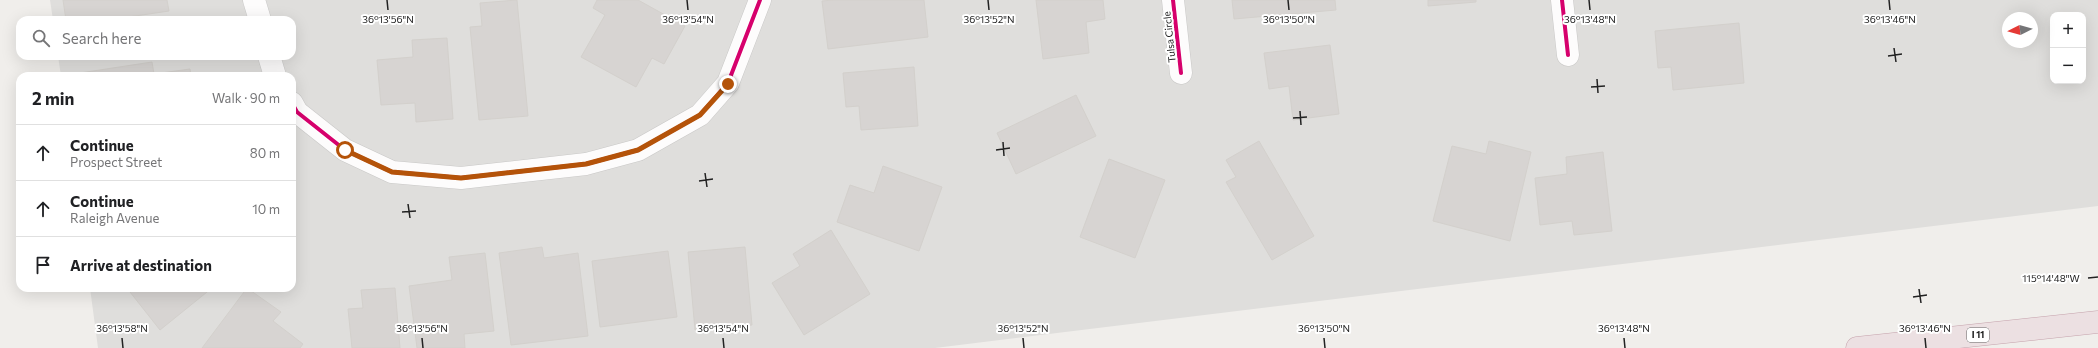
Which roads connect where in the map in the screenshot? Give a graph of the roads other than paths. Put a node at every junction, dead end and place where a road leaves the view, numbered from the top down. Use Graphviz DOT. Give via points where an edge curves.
graph roads {
  1 [pos="254,0"];
  2 [pos="760,0"];
  3 [pos="1173,0"];
  4 [pos="1562,0"];
  5 [pos="259,16"];
  6 [pos="1568,55"];
  7 [pos="270,60"];
  8 [pos="273,72"];
  9 [pos="1181,73"];
  10 [pos="296,110"];
  11 [pos="2098,322"];
  12 [pos="1857,348"];
  1 -- 5 [label="street"];
  2 -- 10 [label="street" via="728,84 700,115 638,150 586,164 461,178 392,172 345,150"];
  3 -- 9 [label="street, Tulsa Circle"];
  4 -- 6 [label="street"];
  7 -- 8 [label="street"];
  11 -- 12 [label="highway, I 11"];
}
